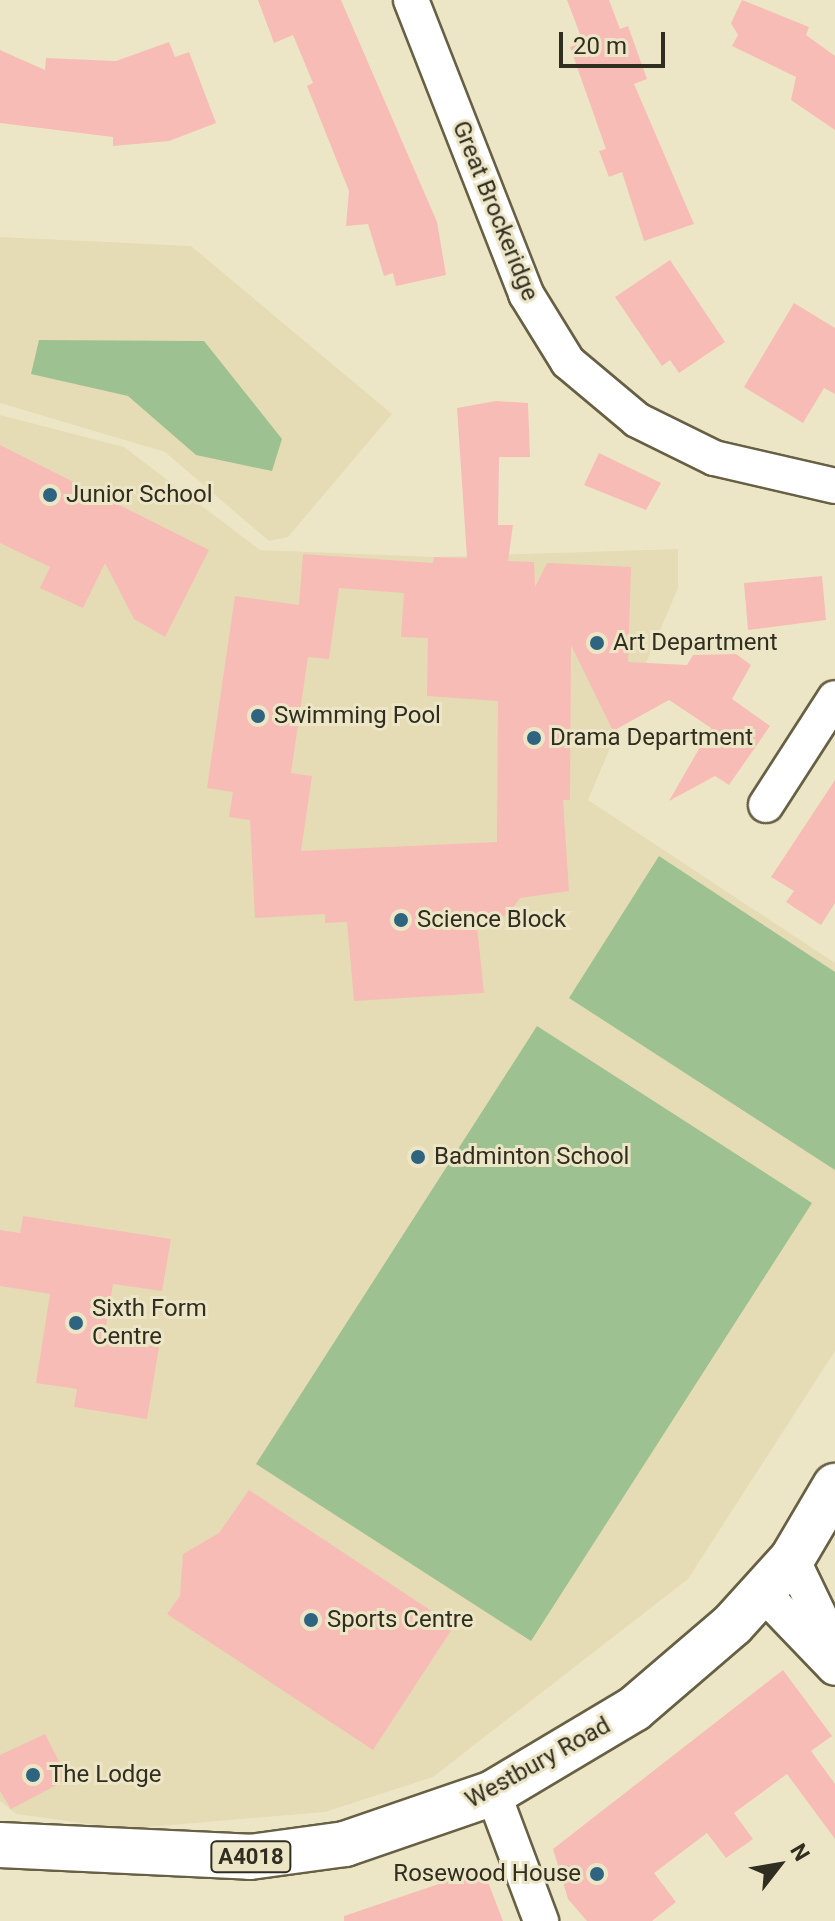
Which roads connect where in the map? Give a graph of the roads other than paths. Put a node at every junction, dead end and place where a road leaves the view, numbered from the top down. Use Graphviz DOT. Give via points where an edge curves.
graph roads {
  1 [pos="411,0"];
  2 [pos="835,486"];
  3 [pos="835,698"];
  4 [pos="766,805"];
  5 [pos="835,1486"];
  6 [pos="792,1559"];
  7 [pos="762,1592"];
  8 [pos="835,1648"];
  9 [pos="835,1668"];
  10 [pos="493,1793"];
  11 [pos="0,1845"];
  12 [pos="541,1921"];
  1 -- 2 [label="street, Great Brockeridge" via="526,294 568,362 637,420 714,458"];
  3 -- 4 [label="street"];
  5 -- 6 [label="main road, Westbury Road / A4018"];
  6 -- 7 [label="main road, Westbury Road / A4018"];
  6 -- 8 [label="street"];
  7 -- 9 [label="street"];
  7 -- 10 [label="main road, Westbury Road / A4018" via="634,1709"];
  10 -- 11 [label="main road, Westbury Road / A4018" via="345,1844 250,1857"];
  10 -- 12 [label="street"];
}
